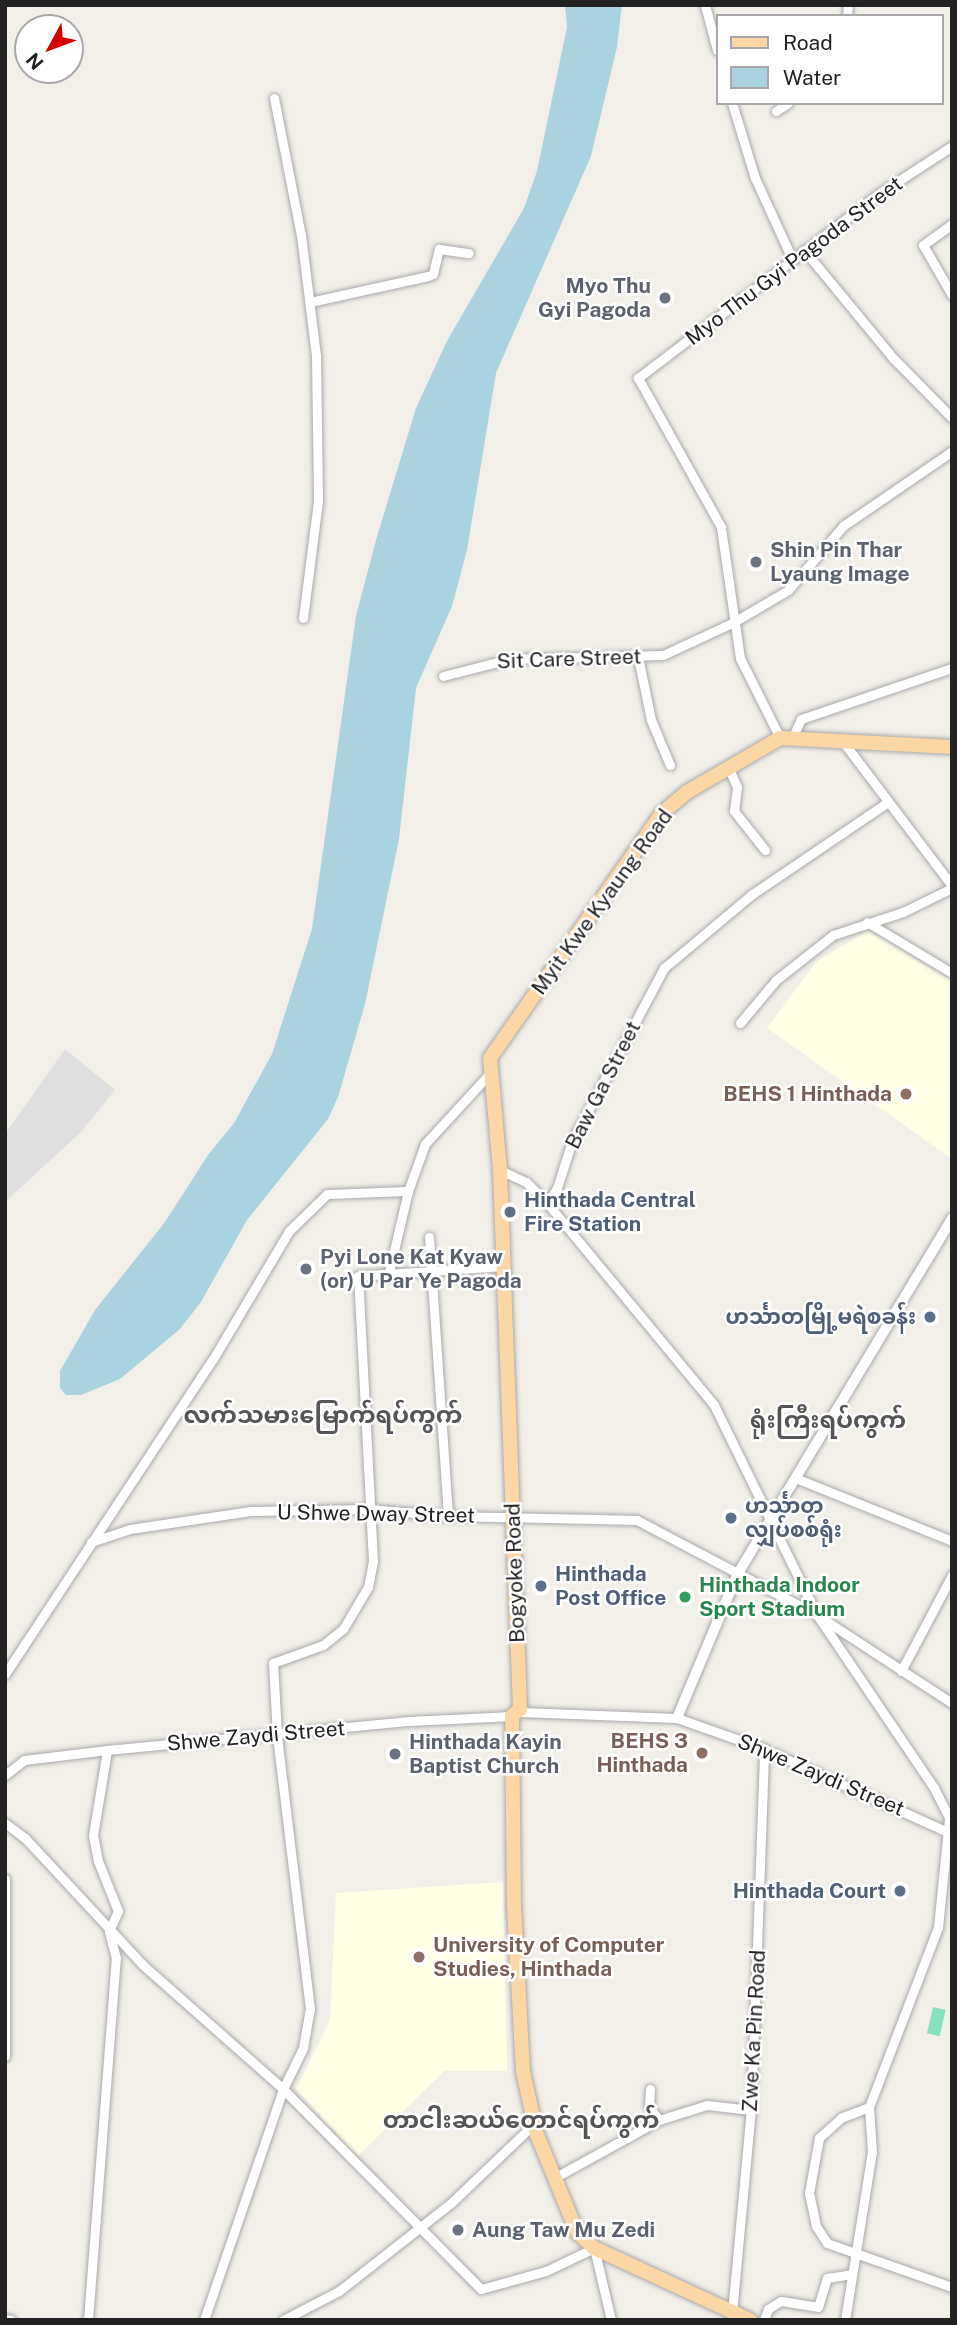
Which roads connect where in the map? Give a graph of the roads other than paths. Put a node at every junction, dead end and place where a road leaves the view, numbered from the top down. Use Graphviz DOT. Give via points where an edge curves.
graph roads {
  1 [pos="705,5"];
  2 [pos="716,46"];
  3 [pos="274,98"];
  4 [pos="733,105"];
  5 [pos="785,105"];
  6 [pos="776,111"];
  7 [pos="952,146"];
  8 [pos="952,224"];
  9 [pos="804,250"];
  10 [pos="469,253"];
  11 [pos="792,259"];
  12 [pos="952,295"];
  13 [pos="310,302"];
  14 [pos="952,418"];
  15 [pos="952,451"];
  16 [pos="303,618"];
  17 [pos="732,623"];
  18 [pos="638,657"];
  19 [pos="952,668"];
  20 [pos="443,676"];
  21 [pos="786,739"];
  22 [pos="844,743"];
  23 [pos="952,747"];
  24 [pos="670,765"];
  25 [pos="728,766"];
  26 [pos="885,804"];
  27 [pos="765,850"];
  28 [pos="952,887"];
  29 [pos="867,922"];
  30 [pos="950,968"];
  31 [pos="740,1023"];
  32 [pos="492,1070"];
  33 [pos="500,1170"];
  34 [pos="408,1191"];
  35 [pos="547,1203"];
  36 [pos="952,1218"];
  37 [pos="429,1237"];
  38 [pos="503,1266"];
  39 [pos="432,1270"];
  40 [pos="389,1272"];
  41 [pos="797,1479"];
  42 [pos="369,1509"];
  43 [pos="448,1516"];
  44 [pos="513,1516"];
  45 [pos="774,1518"];
  46 [pos="952,1541"];
  47 [pos="91,1542"];
  48 [pos="737,1575"];
  49 [pos="952,1575"];
  50 [pos="817,1615"];
  51 [pos="901,1671"];
  52 [pos="5,1674"];
  53 [pos="952,1703"];
  54 [pos="516,1714"];
  55 [pos="677,1718"];
  56 [pos="277,1736"];
  57 [pos="764,1749"];
  58 [pos="107,1750"];
  59 [pos="5,1775"];
  60 [pos="5,1823"];
  61 [pos="950,1826"];
  62 [pos="5,1879"];
  63 [pos="109,1931"];
  64 [pos="6,1996"];
  65 [pos="5,2056"];
  66 [pos="283,2089"];
  67 [pos="650,2089"];
  68 [pos="869,2107"];
  69 [pos="751,2110"];
  70 [pos="659,2120"];
  71 [pos="534,2124"];
  72 [pos="554,2178"];
  73 [pos="416,2227"];
  74 [pos="594,2248"];
  75 [pos="855,2253"];
  76 [pos="852,2274"];
  77 [pos="952,2287"];
  78 [pos="732,2313"];
  79 [pos="5,2319"];
  80 [pos="12,2320"];
  81 [pos="88,2320"];
  82 [pos="204,2320"];
  83 [pos="283,2320"];
  84 [pos="611,2320"];
  85 [pos="750,2320"];
  86 [pos="764,2320"];
  87 [pos="845,2320"];
  1 -- 2 [label="street"];
  3 -- 13 [label="street"];
  4 -- 11 [label="street" via="755,178"];
  5 -- 6 [label="street"];
  7 -- 9 [label="street, Myo Thu Gyi Pagoda Street"];
  8 -- 12 [label="street" via="923,245"];
  9 -- 11 [label="street, Myo Thu Gyi Pagoda Street"];
  9 -- 14 [label="street" via="894,359"];
  10 -- 13 [label="street" via="439,249 433,274"];
  11 -- 17 [label="street, Myo Thu Gyi Pagoda Street" via="638,378 721,527"];
  13 -- 16 [label="street" via="320,451 317,518"];
  15 -- 17 [label="street, Sit Care Street" via="843,526 788,590"];
  17 -- 18 [label="street, Sit Care Street" via="663,655"];
  17 -- 21 [label="street" via="740,658"];
  18 -- 20 [label="street, Sit Care Street" via="509,659"];
  18 -- 24 [label="street" via="651,720"];
  19 -- 21 [label="street" via="802,719"];
  21 -- 22 [label="main road"];
  21 -- 25 [label="main road, Myit Kwe Kyaung Road"];
  22 -- 23 [label="main road"];
  22 -- 26 [label="street"];
  25 -- 27 [label="street" via="737,787 734,811"];
  25 -- 32 [label="main road, Myit Kwe Kyaung Road" via="662,813 490,1058"];
  26 -- 28 [label="street"];
  26 -- 35 [label="street, Baw Ga Street" via="751,895 664,968 572,1141 557,1188"];
  28 -- 29 [label="street" via="903,912"];
  29 -- 30 [label="street"];
  29 -- 31 [label="street" via="833,935 803,955"];
  32 -- 33 [label="main road, Bogyoke Road"];
  32 -- 34 [label="street" via="425,1143"];
  33 -- 35 [label="street" via="526,1182"];
  33 -- 38 [label="main road, Bogyoke Road"];
  34 -- 40 [label="street"];
  34 -- 47 [label="street" via="327,1194 289,1231 213,1359"];
  35 -- 45 [label="street" via="714,1405"];
  36 -- 41 [label="street"];
  37 -- 39 [label="street"];
  38 -- 39 [label="street"];
  38 -- 44 [label="main road, Bogyoke Road"];
  39 -- 40 [label="street"];
  39 -- 43 [label="street"];
  40 -- 42 [label="street" via="358,1276"];
  41 -- 45 [label="street"];
  41 -- 46 [label="street"];
  42 -- 43 [label="street, U Shwe Dway Street"];
  42 -- 47 [label="street, U Shwe Dway Street" via="190,1517"];
  42 -- 56 [label="street" via="373,1561 356,1611 323,1645 274,1662"];
  43 -- 44 [label="street, U Shwe Dway Street"];
  44 -- 48 [label="street, U Shwe Dway Street" via="637,1520"];
  44 -- 54 [label="main road, Bogyoke Road"];
  45 -- 48 [label="street"];
  45 -- 50 [label="street"];
  47 -- 52 [label="street"];
  48 -- 50 [label="street, U Shwe Dway Street"];
  48 -- 55 [label="street"];
  49 -- 51 [label="street"];
  50 -- 51 [label="street, U Shwe Dway Street"];
  50 -- 61 [label="street"];
  51 -- 53 [label="street, U Shwe Dway Street"];
  54 -- 55 [label="street, Shwe Zaydi Street"];
  54 -- 56 [label="street, Shwe Zaydi Street"];
  54 -- 71 [label="main road, Bogyoke Road" via="514,1906 523,2072"];
  55 -- 57 [label="street, Shwe Zaydi Street"];
  56 -- 58 [label="street, Shwe Zaydi Street"];
  56 -- 66 [label="street" via="310,2009 303,2048"];
  57 -- 61 [label="street, Shwe Zaydi Street"];
  57 -- 69 [label="street, Zwe Ka Pin Road"];
  58 -- 59 [label="street, Shwe Zaydi Street" via="24,1760"];
  58 -- 63 [label="street" via="93,1835 118,1911"];
  60 -- 63 [label="street" via="25,1838"];
  61 -- 68 [label="street" via="938,1927"];
  62 -- 64 [label="street"];
  63 -- 66 [label="street"];
  63 -- 81 [label="street" via="116,1958"];
  64 -- 65 [label="street"];
  66 -- 73 [label="street"];
  66 -- 82 [label="street"];
  67 -- 70 [label="street" via="649,2107"];
  68 -- 75 [label="street" via="872,2152"];
  68 -- 75 [label="street" via="841,2118 819,2138 809,2193 816,2227 827,2243"];
  69 -- 70 [label="street" via="707,2105"];
  69 -- 78 [label="street, Zwe Ka Pin Road"];
  70 -- 72 [label="street"];
  71 -- 72 [label="main road, Bogyoke Road"];
  71 -- 73 [label="street" via="452,2202"];
  72 -- 74 [label="main road, Bogyoke Road" via="577,2232"];
  73 -- 74 [label="street" via="481,2289 546,2271"];
  73 -- 83 [label="street" via="339,2291"];
  74 -- 78 [label="main road"];
  74 -- 84 [label="street"];
  75 -- 76 [label="street"];
  75 -- 77 [label="street"];
  76 -- 86 [label="street" via="827,2278 818,2306 781,2301 768,2309"];
  76 -- 87 [label="street"];
  78 -- 85 [label="main road"];
  79 -- 80 [label="street"];
}
